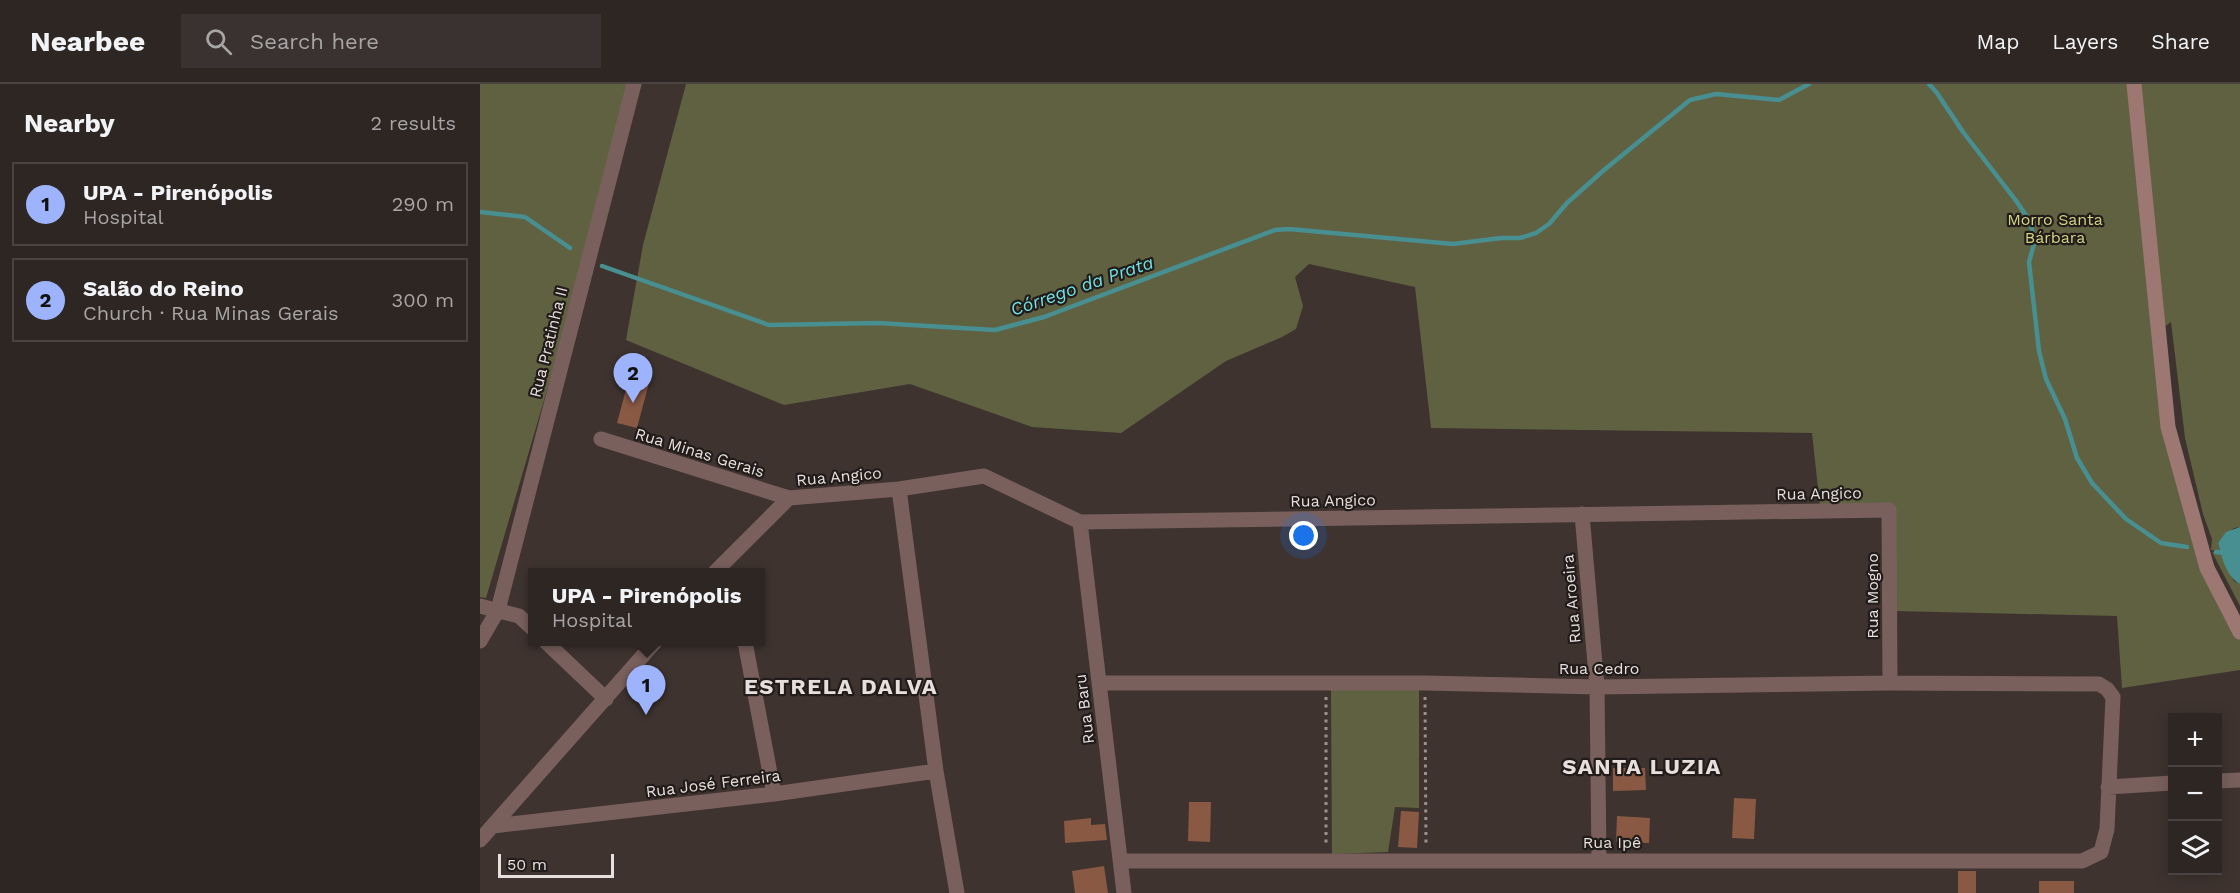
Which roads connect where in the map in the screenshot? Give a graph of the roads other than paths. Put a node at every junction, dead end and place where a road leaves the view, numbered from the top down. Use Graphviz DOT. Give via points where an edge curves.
graph roads {
  1 [pos="634,84"];
  2 [pos="2134,84"];
  3 [pos="601,439"];
  4 [pos="900,489"];
  5 [pos="789,498"];
  6 [pos="1889,510"];
  7 [pos="1582,514"];
  8 [pos="1080,522"];
  9 [pos="729,556"];
  10 [pos="719,568"];
  11 [pos="731,568"];
  12 [pos="480,606"];
  13 [pos="498,610"];
  14 [pos="528,624"];
  15 [pos="2240,632"];
  16 [pos="480,641"];
  17 [pos="550,646"];
  18 [pos="652,646"];
  19 [pos="746,646"];
  20 [pos="1890,683"];
  21 [pos="1099,684"];
  22 [pos="1597,687"];
  23 [pos="606,699"];
  24 [pos="936,771"];
  25 [pos="2240,780"];
  26 [pos="2222,781"];
  27 [pos="2168,783"];
  28 [pos="2108,787"];
  29 [pos="774,794"];
  30 [pos="493,826"];
  31 [pos="480,840"];
  32 [pos="1599,860"];
  33 [pos="1120,861"];
  34 [pos="957,893"];
  35 [pos="1124,893"];
  1 -- 13 [label="street, Rua Pratinha II"];
  2 -- 15 [label="main road" via="2168,427 2207,568"];
  3 -- 5 [label="street, Rua Minas Gerais"];
  4 -- 5 [label="street, Rua Angico"];
  4 -- 8 [label="street, Rua Angico" via="984,476"];
  4 -- 24 [label="street"];
  5 -- 9 [label="street"];
  6 -- 7 [label="street, Rua Angico"];
  6 -- 20 [label="street, Rua Mogno"];
  7 -- 8 [label="street, Rua Angico"];
  7 -- 22 [label="street, Rua Aroeira"];
  8 -- 21 [label="street, Rua Baru"];
  9 -- 10 [label="street"];
  9 -- 11 [label="street"];
  12 -- 13 [label="street"];
  13 -- 14 [label="street" via="519,616"];
  13 -- 16 [label="street, Rua Pratinha II"];
  17 -- 23 [label="street"];
  18 -- 23 [label="street"];
  19 -- 29 [label="street"];
  20 -- 22 [label="street, Rua Cedro"];
  20 -- 28 [label="street, Rua Cedro" via="2099,684 2113,697"];
  21 -- 22 [label="street, Rua Cedro"];
  21 -- 33 [label="street, Rua Baru"];
  22 -- 32 [label="street, Rua Aroeira"];
  23 -- 30 [label="street"];
  24 -- 29 [label="street, Rua José Ferreira"];
  24 -- 34 [label="street"];
  25 -- 26 [label="street"];
  27 -- 28 [label="street"];
  28 -- 32 [label="street, Rua Ipê" via="2107,829 2101,852 2082,861"];
  29 -- 30 [label="street, Rua José Ferreira"];
  30 -- 31 [label="street"];
  32 -- 33 [label="street, Rua Ipê"];
  33 -- 35 [label="street, Rua Baru"];
}
